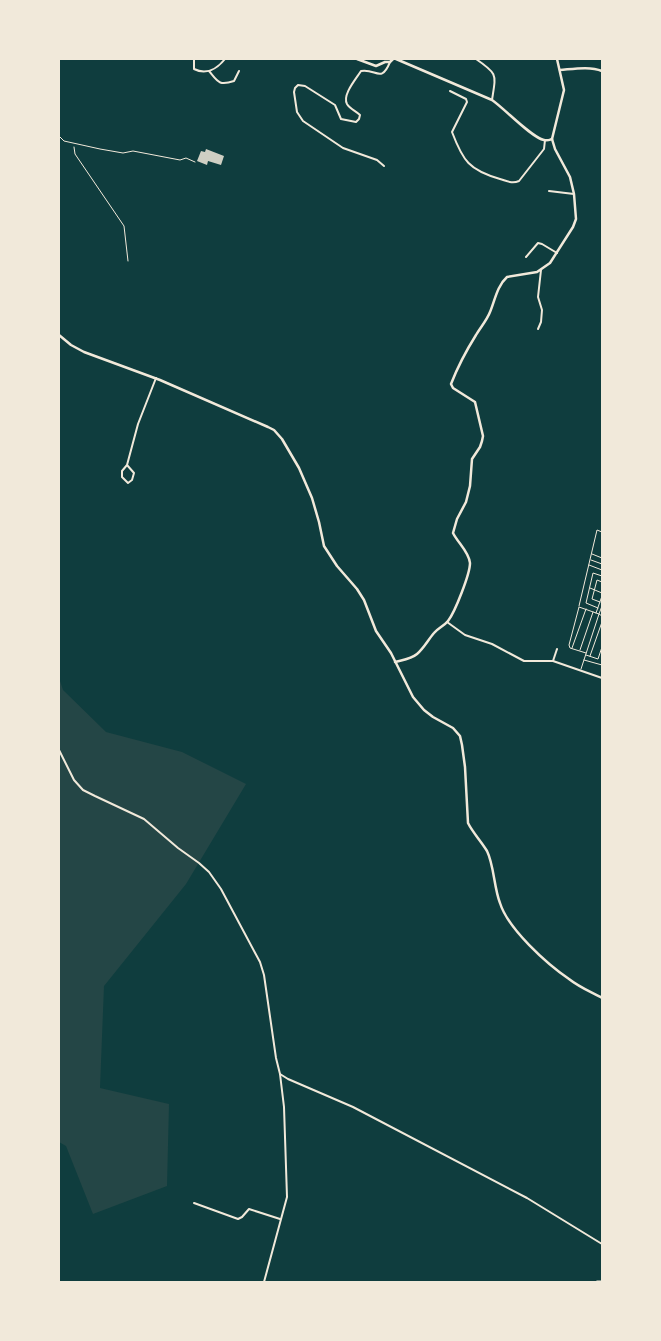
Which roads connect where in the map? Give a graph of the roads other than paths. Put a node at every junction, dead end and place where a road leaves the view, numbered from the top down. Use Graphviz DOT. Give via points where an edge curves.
graph roads {
  1 [pos="194,59"];
  2 [pos="225,59"];
  3 [pos="357,59"];
  4 [pos="394,59"];
  5 [pos="476,59"];
  6 [pos="557,59"];
  7 [pos="384,60"];
  8 [pos="390,62"];
  9 [pos="209,70"];
  10 [pos="560,70"];
  11 [pos="239,71"];
  12 [pos="602,71"];
  13 [pos="450,91"];
  14 [pos="492,100"];
  15 [pos="59,136"];
  16 [pos="552,139"];
  17 [pos="545,140"];
  18 [pos="195,162"];
  19 [pos="384,166"];
  20 [pos="549,191"];
  21 [pos="574,194"];
  22 [pos="557,253"];
  23 [pos="526,257"];
  24 [pos="539,271"];
  25 [pos="538,329"];
  26 [pos="59,335"];
  27 [pos="156,378"];
  28 [pos="127,465"];
  29 [pos="602,532"];
  30 [pos="592,554"];
  31 [pos="602,558"];
  32 [pos="590,560"];
  33 [pos="602,564"];
  34 [pos="589,565"];
  35 [pos="602,570"];
  36 [pos="602,576"];
  37 [pos="602,582"];
  38 [pos="589,588"];
  39 [pos="594,590"];
  40 [pos="602,594"];
  41 [pos="600,602"];
  42 [pos="602,606"];
  43 [pos="579,607"];
  44 [pos="598,608"];
  45 [pos="586,610"];
  46 [pos="595,613"];
  47 [pos="599,614"];
  48 [pos="602,616"];
  49 [pos="447,622"];
  50 [pos="602,622"];
  51 [pos="602,647"];
  52 [pos="572,648"];
  53 [pos="557,649"];
  54 [pos="580,651"];
  55 [pos="586,654"];
  56 [pos="590,656"];
  57 [pos="584,660"];
  58 [pos="553,661"];
  59 [pos="395,662"];
  60 [pos="602,665"];
  61 [pos="580,670"];
  62 [pos="602,678"];
  63 [pos="59,750"];
  64 [pos="602,998"];
  65 [pos="280,1074"];
  66 [pos="194,1203"];
  67 [pos="281,1220"];
  68 [pos="602,1244"];
  69 [pos="264,1282"];
  70 [pos="597,1282"];
  71 [pos="602,1282"];
  1 -- 9 [label="street" via="194,68 200,72"];
  2 -- 9 [label="street" via="217,68"];
  3 -- 7 [label="street" via="376,66 383,64"];
  4 -- 8 [label="street"];
  4 -- 14 [label="street"];
  5 -- 14 [label="street" via="493,72"];
  6 -- 10 [label="street"];
  7 -- 8 [label="street"];
  8 -- 19 [label="street" via="380,74 361,71 347,93 347,104 360,115 356,122 341,119 335,105 305,86 298,85 294,92 297,112 303,121 343,148 377,160"];
  9 -- 11 [label="street" via="219,83 225,84 234,81"];
  10 -- 12 [label="street"];
  10 -- 16 [label="street" via="564,90"];
  13 -- 17 [label="street" via="467,102 453,127 458,146 469,165 486,175 514,183 519,181 544,149"];
  14 -- 17 [label="street"];
  15 -- 18 [label="street" via="64,141 124,153 133,151"];
  16 -- 17 [label="street"];
  16 -- 21 [label="street" via="570,177"];
  20 -- 21 [label="street"];
  21 -- 22 [label="street" via="576,219"];
  22 -- 23 [label="street" via="538,243"];
  22 -- 24 [label="street"];
  24 -- 25 [label="street" via="538,297 542,310"];
  24 -- 49 [label="street" via="507,277 503,281 490,313 463,356 451,384 475,402 483,436 472,459 466,502 453,533 467,554 470,570 458,604"];
  26 -- 27 [label="street" via="84,352"];
  27 -- 28 [label="street" via="138,424"];
  27 -- 59 [label="street" via="268,427 282,439 312,498 324,546 364,600 376,631"];
  28 -- 28 [label="street" via="122,471 122,478 128,483 134,473"];
  29 -- 30 [label="street" via="597,530"];
  30 -- 31 [label="street"];
  30 -- 32 [label="street"];
  32 -- 33 [label="street"];
  32 -- 34 [label="street"];
  34 -- 35 [label="street"];
  34 -- 43 [label="street"];
  36 -- 38 [label="street" via="593,572"];
  37 -- 39 [label="street" via="597,580"];
  38 -- 39 [label="street"];
  38 -- 44 [label="street" via="586,603"];
  39 -- 40 [label="street"];
  39 -- 41 [label="street" via="592,600"];
  40 -- 41 [label="street"];
  41 -- 44 [label="street"];
  42 -- 47 [label="street"];
  43 -- 45 [label="street"];
  43 -- 52 [label="street" via="569,641"];
  44 -- 46 [label="street"];
  45 -- 46 [label="street"];
  45 -- 52 [label="street"];
  46 -- 47 [label="street"];
  46 -- 54 [label="street"];
  47 -- 48 [label="street"];
  47 -- 55 [label="street"];
  49 -- 58 [label="street" via="465,635 492,644 524,661"];
  49 -- 59 [label="street" via="415,656"];
  50 -- 56 [label="street"];
  51 -- 56 [label="street" via="598,659"];
  52 -- 54 [label="street"];
  53 -- 58 [label="street"];
  54 -- 55 [label="street"];
  55 -- 56 [label="street"];
  55 -- 57 [label="street"];
  57 -- 60 [label="street"];
  57 -- 61 [label="street"];
  58 -- 61 [label="street"];
  59 -- 64 [label="street" via="413,697 424,710 460,736 468,822 487,852 504,913 521,936 557,970"];
  61 -- 62 [label="street"];
  63 -- 65 [label="street" via="74,780 83,790 144,819 213,877 260,962"];
  65 -- 67 [label="street" via="287,1197"];
  65 -- 68 [label="street" via="352,1107 527,1198"];
  66 -- 67 [label="street" via="238,1219 249,1209"];
  67 -- 69 [label="street"];
  70 -- 71 [label="main road"];
}
